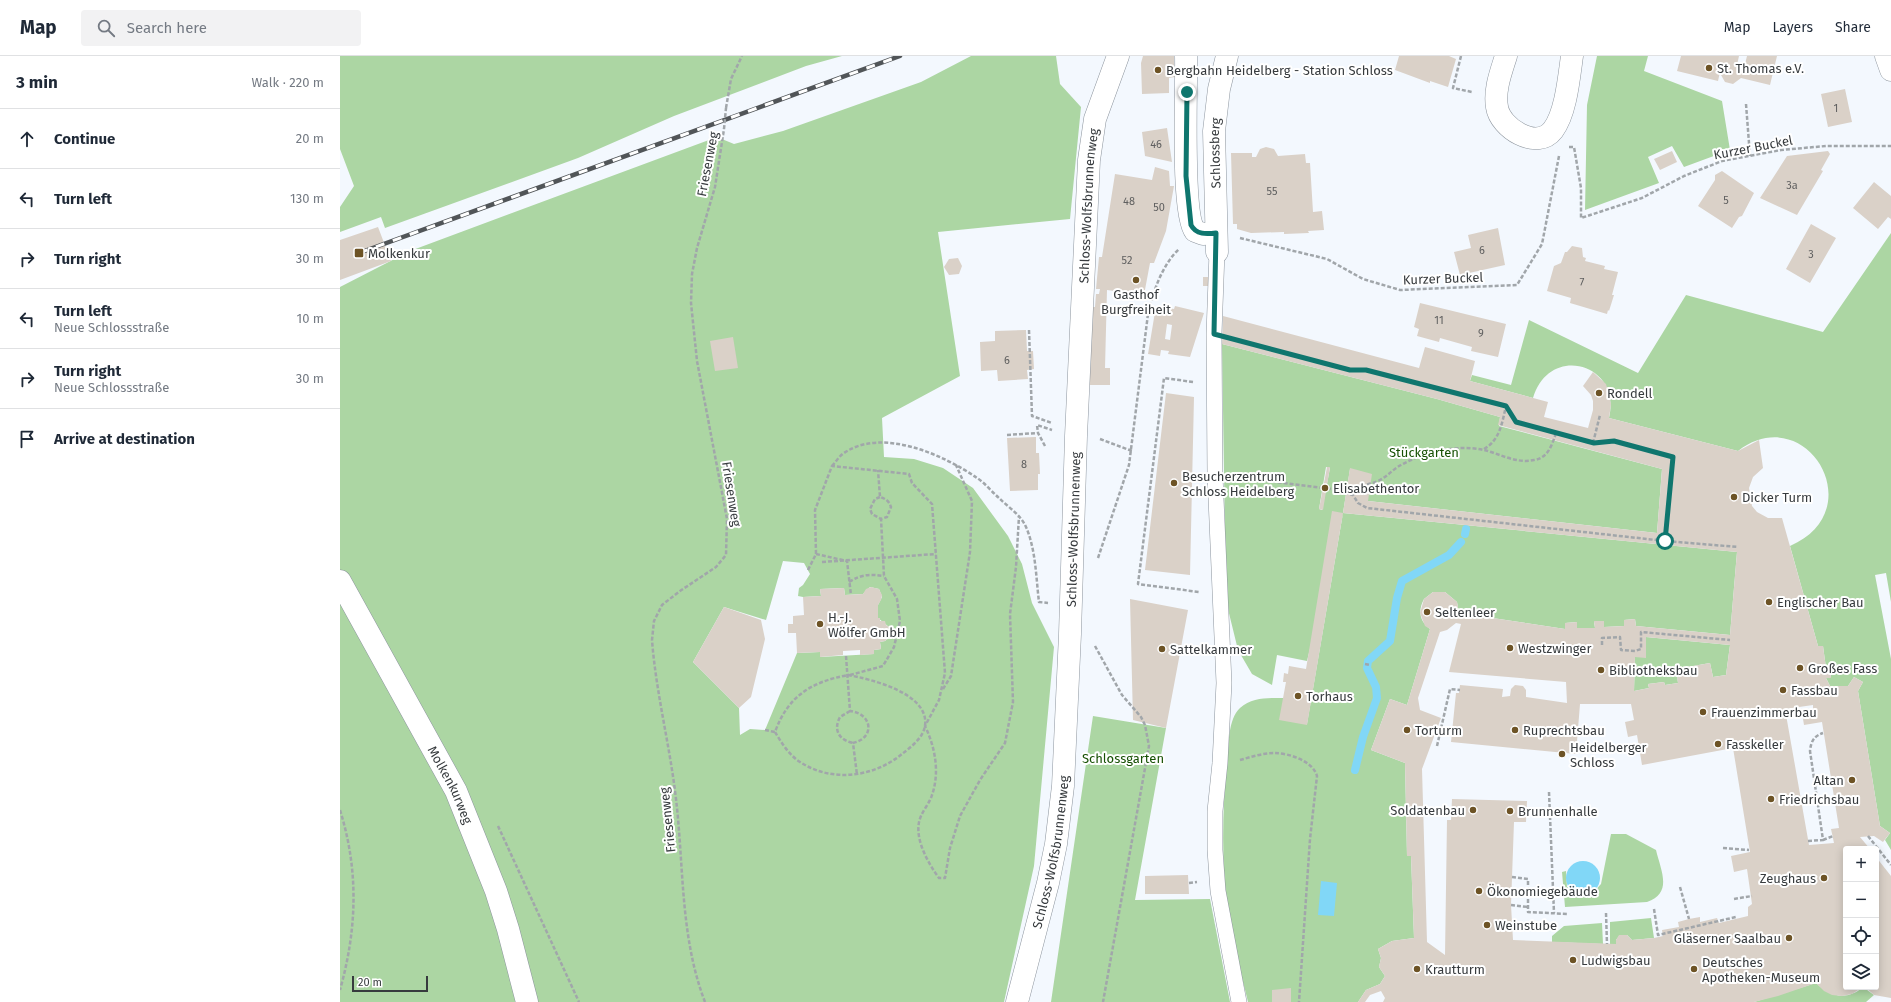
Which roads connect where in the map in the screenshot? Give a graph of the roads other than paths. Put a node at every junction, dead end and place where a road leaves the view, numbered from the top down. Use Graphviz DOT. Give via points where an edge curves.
graph roads {
  1 [pos="1118,56"];
  2 [pos="1186,56"];
  3 [pos="1227,56"];
  4 [pos="1506,56"];
  5 [pos="1572,56"];
  6 [pos="1886,56"];
  7 [pos="1891,70"];
  8 [pos="1222,241"];
  9 [pos="340,581"];
  10 [pos="527,1002"];
  11 [pos="1017,1002"];
  12 [pos="1239,1002"];
  1 -- 11 [label="street, Schloss-Wolfsbrunnenweg" via="1095,119 1089,155 1063,786 1057,837 1041,915"];
  2 -- 8 [label="street" via="1186,176 1191,225 1195,231"];
  3 -- 8 [label="street, Schlossberg" via="1219,90 1214,131"];
  4 -- 5 [label="street" via="1497,92 1498,113 1512,130 1526,137 1537,138 1551,133 1558,122"];
  6 -- 7 [label="street"];
  8 -- 12 [label="lane" via="1214,334 1215,475 1224,683 1215,812 1215,850 1220,906"];
  9 -- 10 [label="street, Molkenkurweg" via="456,791 496,891"];
}
